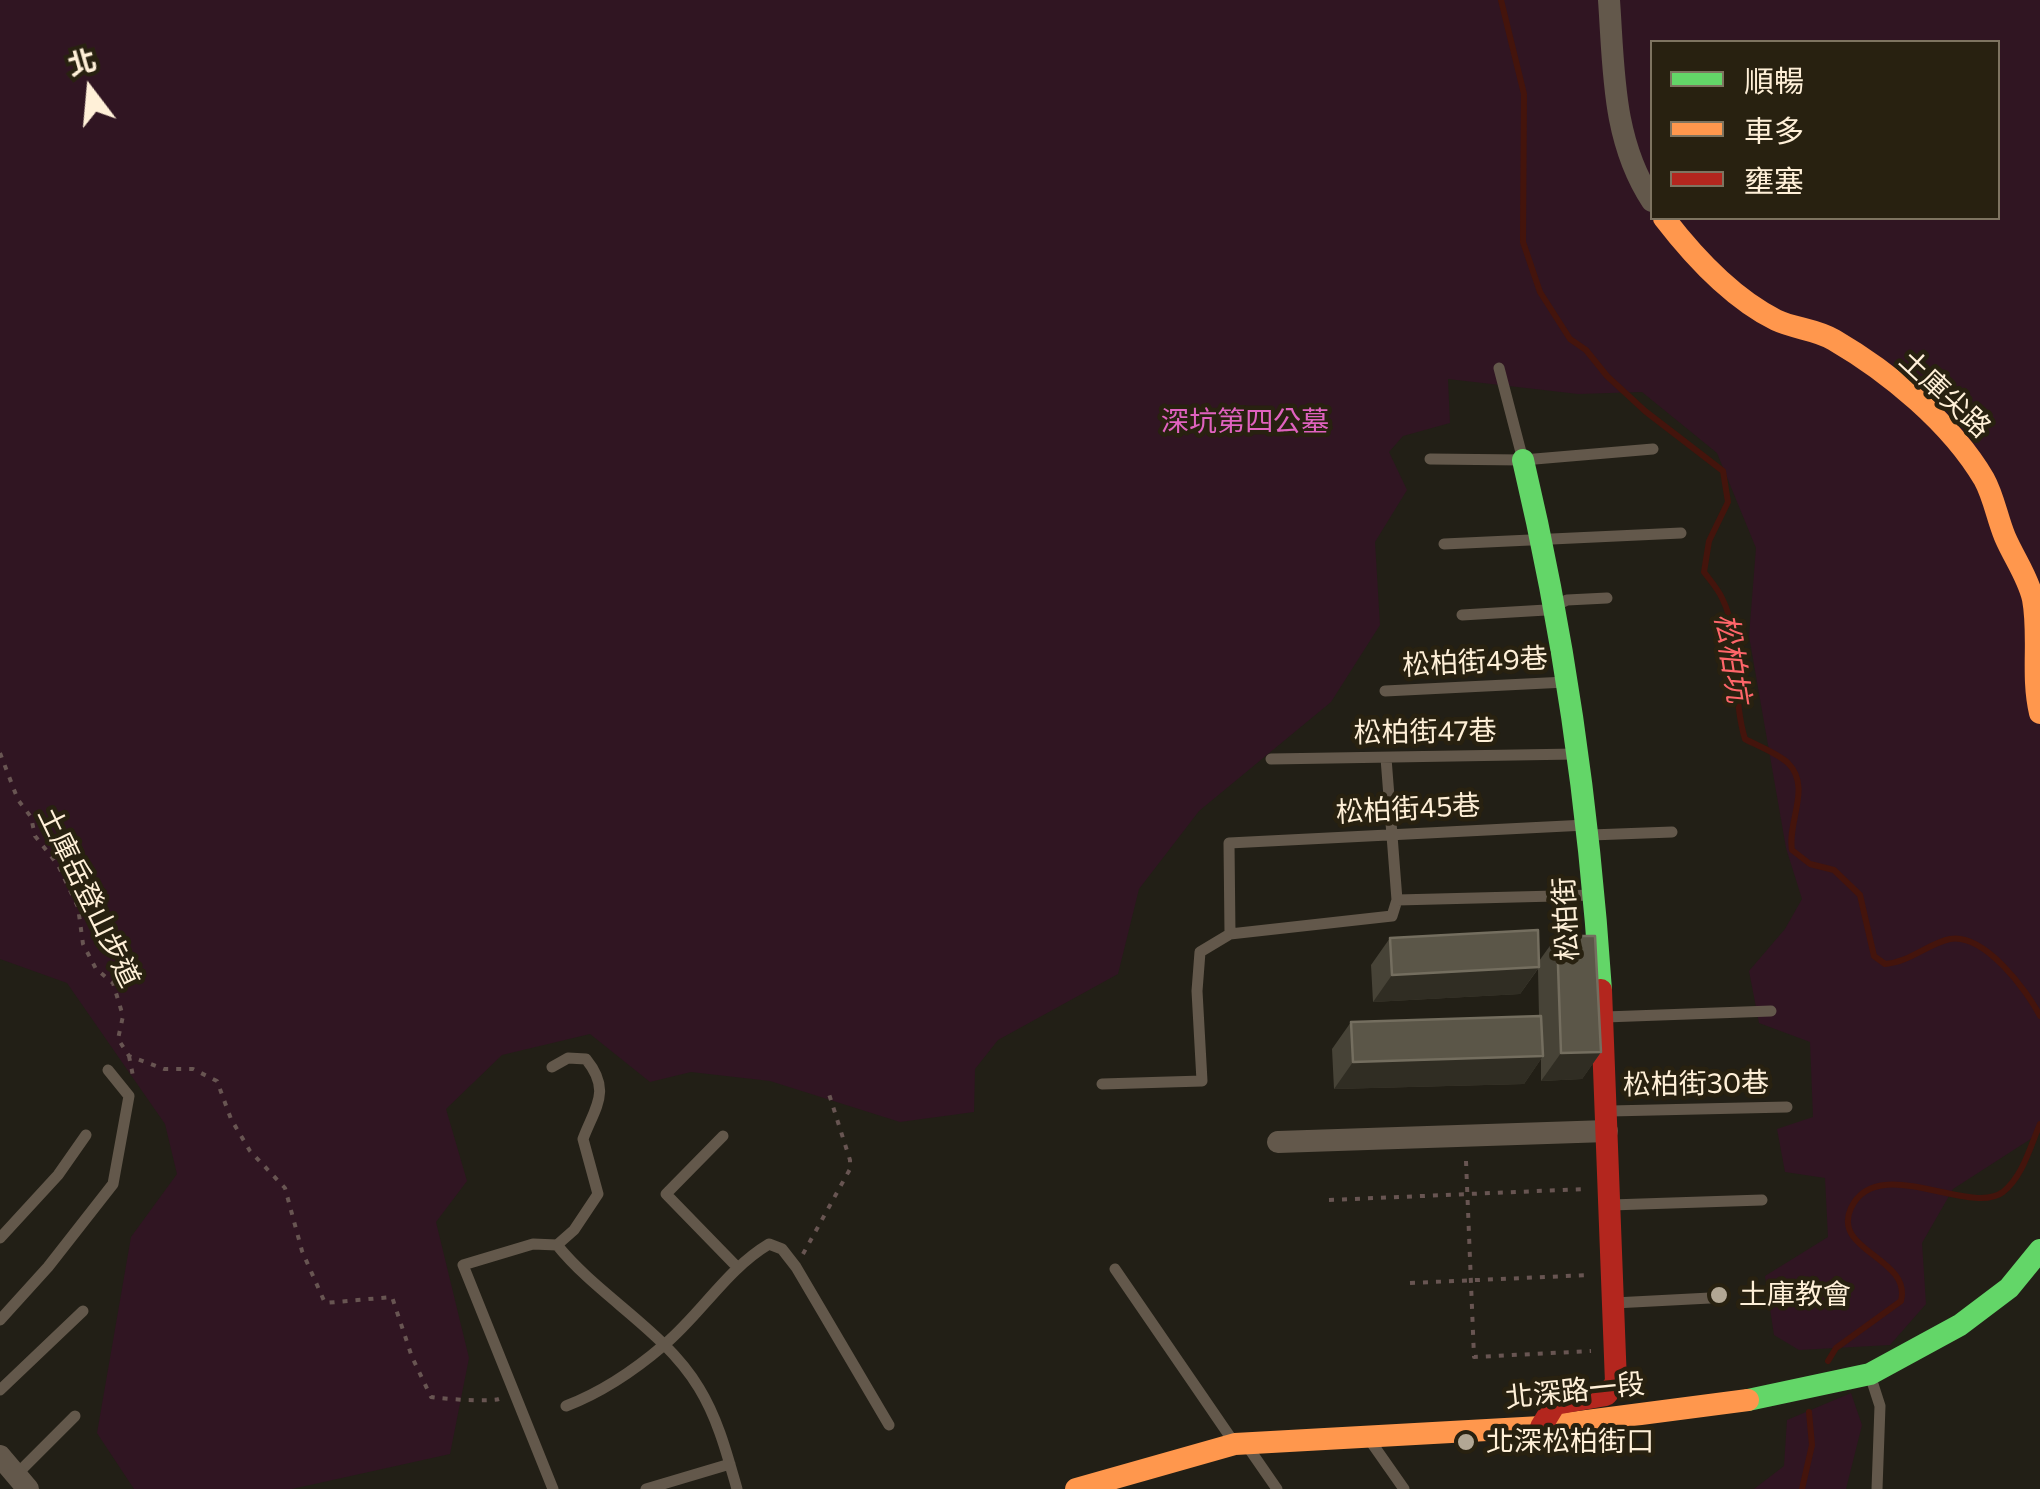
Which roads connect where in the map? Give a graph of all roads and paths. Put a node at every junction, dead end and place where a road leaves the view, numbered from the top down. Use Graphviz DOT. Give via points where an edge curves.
graph roads {
  1 [pos="1609,0"];
  2 [pos="1650,198"];
  3 [pos="1666,220"];
  4 [pos="1498,368"];
  5 [pos="1653,449"];
  6 [pos="1430,459"];
  7 [pos="1523,460"];
  8 [pos="1681,534"];
  9 [pos="1544,540"];
  10 [pos="1444,544"];
  11 [pos="1607,598"];
  12 [pos="1558,605"];
  13 [pos="1462,615"];
  14 [pos="1568,682"];
  15 [pos="1386,691"];
  16 [pos="2040,713"];
  17 [pos="0,753"];
  18 [pos="1580,754"];
  19 [pos="1386,758"];
  20 [pos="1271,759"];
  21 [pos="1590,830"];
  22 [pos="1672,832"];
  23 [pos="1392,834"];
  24 [pos="1595,895"];
  25 [pos="1396,900"];
  26 [pos="1230,934"];
  27 [pos="1770,1011"];
  28 [pos="1601,1017"];
  29 [pos="552,1068"];
  30 [pos="108,1070"];
  31 [pos="1102,1084"];
  32 [pos="829,1094"];
  33 [pos="1788,1107"];
  34 [pos="1606,1121"];
  35 [pos="86,1136"];
  36 [pos="723,1136"];
  37 [pos="1278,1142"];
  38 [pos="1466,1162"];
  39 [pos="1468,1194"];
  40 [pos="1610,1196"];
  41 [pos="1330,1200"];
  42 [pos="1762,1200"];
  43 [pos="0,1238"];
  44 [pos="557,1245"];
  45 [pos="2040,1250"];
  46 [pos="796,1266"];
  47 [pos="738,1268"];
  48 [pos="1115,1269"];
  49 [pos="1613,1274"];
  50 [pos="1471,1280"];
  51 [pos="1410,1283"];
  52 [pos="1710,1298"];
  53 [pos="1614,1303"];
  54 [pos="84,1311"];
  55 [pos="0,1320"];
  56 [pos="664,1346"];
  57 [pos="1615,1350"];
  58 [pos="1870,1374"];
  59 [pos="0,1390"];
  60 [pos="513,1394"];
  61 [pos="566,1406"];
  62 [pos="75,1416"];
  63 [pos="889,1425"];
  64 [pos="1542,1426"];
  65 [pos="1366,1435"];
  66 [pos="1240,1444"];
  67 [pos="0,1456"];
  68 [pos="730,1464"];
  69 [pos="23,1482"];
  70 [pos="553,1489"];
  71 [pos="646,1489"];
  72 [pos="737,1489"];
  73 [pos="1076,1489"];
  74 [pos="1277,1489"];
  75 [pos="1404,1489"];
  76 [pos="1877,1489"];
  1 -- 2 [label="street" via="1621,133"];
  3 -- 16 [label="street, 土庫尖路" via="1703,265 1777,320 1827,335 1867,363 1974,462 2029,582 2035,611 2032,687"];
  4 -- 7 [label="lane, 松柏街"];
  5 -- 7 [label="lane"];
  6 -- 7 [label="lane"];
  7 -- 9 [label="street, 松柏街"];
  8 -- 9 [label="lane"];
  9 -- 10 [label="lane"];
  9 -- 12 [label="street, 松柏街"];
  11 -- 12 [label="lane"];
  12 -- 13 [label="lane"];
  12 -- 14 [label="street, 松柏街"];
  14 -- 15 [label="lane, 松柏街49巷"];
  14 -- 18 [label="street, 松柏街"];
  17 -- 60 [label="path, 土庫岳登山步道" via="35,836 78,907 96,969 113,983 123,1016 118,1039 128,1056 164,1070 193,1069 217,1081 250,1151 286,1188 325,1303 392,1298 430,1397 489,1402"];
  18 -- 19 [label="lane, 松柏街47巷"];
  18 -- 21 [label="street, 松柏街"];
  19 -- 20 [label="lane, 松柏街47巷"];
  19 -- 23 [label="lane"];
  21 -- 22 [label="lane, 松柏街45巷"];
  21 -- 23 [label="lane, 松柏街45巷"];
  21 -- 24 [label="street, 松柏街"];
  23 -- 25 [label="lane"];
  23 -- 26 [label="lane, 松柏街45巷" via="1230,844"];
  24 -- 25 [label="lane"];
  24 -- 28 [label="street, 松柏街"];
  25 -- 26 [label="lane" via="1392,916"];
  26 -- 31 [label="lane" via="1200,952 1202,1081"];
  27 -- 28 [label="lane"];
  28 -- 34 [label="street, 松柏街"];
  29 -- 44 [label="lane" via="568,1058 586,1059 595,1070 601,1104 583,1139 598,1194"];
  30 -- 55 [label="lane" via="129,1096 113,1184"];
  32 -- 46 [label="path" via="850,1169"];
  33 -- 34 [label="lane, 松柏街30巷"];
  34 -- 37 [label="street"];
  34 -- 40 [label="street, 松柏街"];
  35 -- 43 [label="lane"];
  36 -- 47 [label="lane" via="666,1194"];
  38 -- 39 [label="path"];
  39 -- 40 [label="path"];
  39 -- 41 [label="path"];
  39 -- 50 [label="path"];
  40 -- 42 [label="lane"];
  40 -- 49 [label="street, 松柏街"];
  44 -- 56 [label="lane"];
  44 -- 60 [label="lane" via="534,1244 463,1266"];
  45 -- 58 [label="street, 北深路一段" via="2009,1288 1960,1324"];
  46 -- 47 [label="lane" via="782,1248 769,1244"];
  46 -- 63 [label="lane"];
  47 -- 56 [label="lane"];
  48 -- 66 [label="lane"];
  49 -- 50 [label="path"];
  49 -- 53 [label="street, 松柏街"];
  50 -- 51 [label="path"];
  50 -- 57 [label="path" via="1474,1356"];
  52 -- 53 [label="lane"];
  53 -- 57 [label="street, 松柏街"];
  54 -- 59 [label="lane"];
  56 -- 61 [label="lane"];
  56 -- 68 [label="lane" via="698,1385"];
  57 -- 64 [label="street, 松柏街" via="1616,1383 1606,1395 1555,1404"];
  58 -- 64 [label="street, 北深路一段" via="1718,1406"];
  58 -- 76 [label="lane" via="1880,1406"];
  60 -- 70 [label="lane"];
  62 -- 69 [label="lane"];
  64 -- 65 [label="street, 北深路一段"];
  65 -- 66 [label="street, 北深路一段"];
  65 -- 75 [label="lane"];
  66 -- 73 [label="street, 北深路一段"];
  66 -- 74 [label="lane"];
  67 -- 69 [label="street"];
  68 -- 71 [label="lane"];
  68 -- 72 [label="lane"];
}
